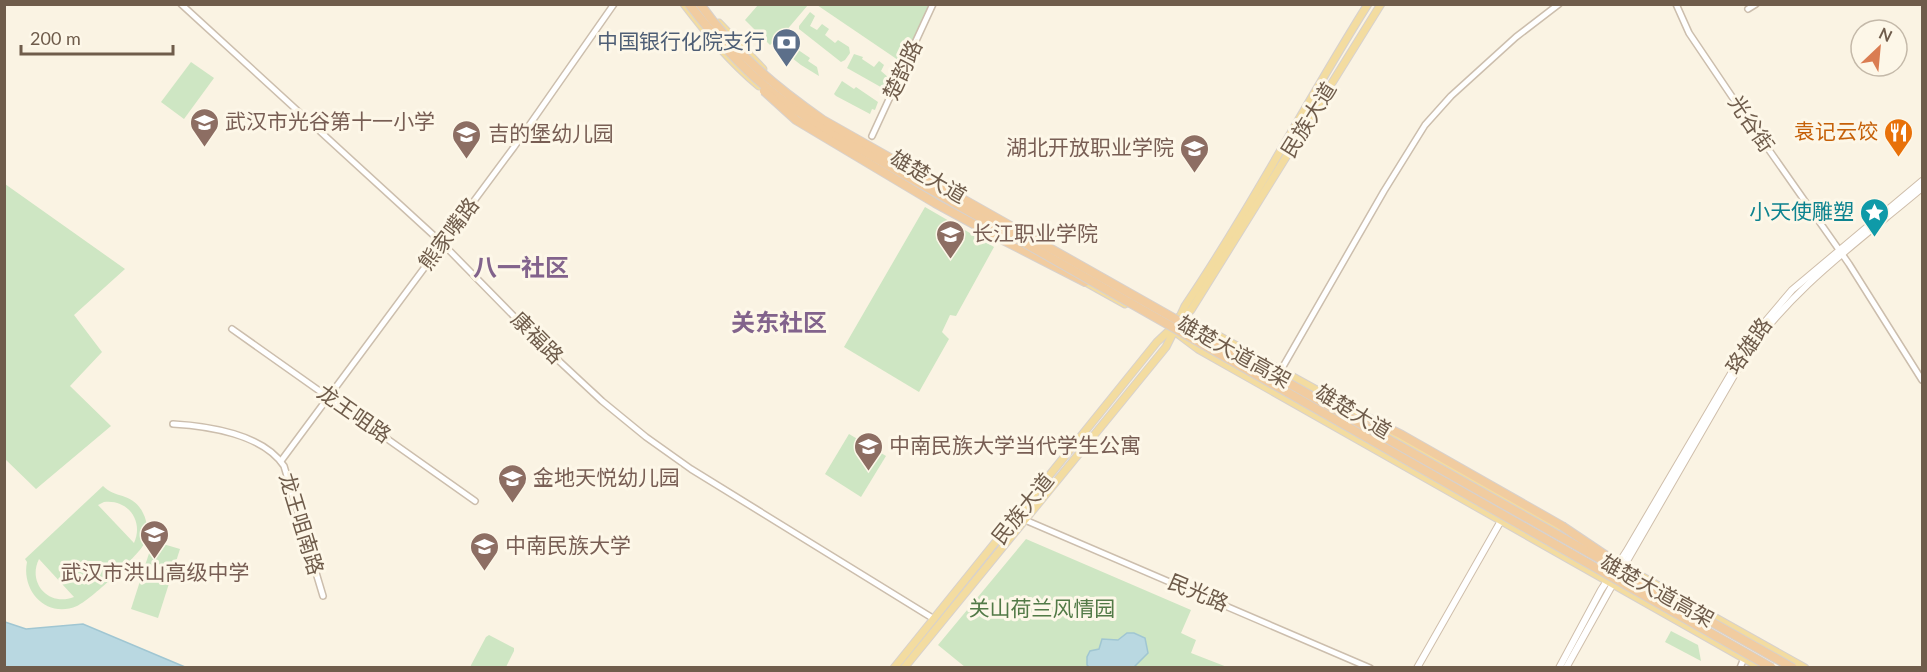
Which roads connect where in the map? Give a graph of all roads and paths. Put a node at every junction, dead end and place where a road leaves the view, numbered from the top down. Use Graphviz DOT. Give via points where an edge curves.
graph roads {
  1 [pos="181,4"];
  2 [pos="614,4"];
  3 [pos="684,4"];
  4 [pos="703,4"];
  5 [pos="933,4"];
  6 [pos="1368,4"];
  7 [pos="1381,4"];
  8 [pos="1559,4"];
  9 [pos="1676,4"];
  10 [pos="1756,4"];
  11 [pos="689,8"];
  12 [pos="1748,9"];
  13 [pos="739,63"];
  14 [pos="872,136"];
  15 [pos="1923,181"];
  16 [pos="1923,188"];
  17 [pos="442,243"];
  18 [pos="1840,253"];
  19 [pos="1085,282"];
  20 [pos="1177,324"];
  21 [pos="232,329"];
  22 [pos="1281,370"];
  23 [pos="1923,380"];
  24 [pos="1923,385"];
  25 [pos="329,396"];
  26 [pos="1360,414"];
  27 [pos="173,424"];
  28 [pos="281,461"];
  29 [pos="475,501"];
  30 [pos="1502,519"];
  31 [pos="1025,520"];
  32 [pos="1621,565"];
  33 [pos="1610,583"];
  34 [pos="1604,592"];
  35 [pos="1663,594"];
  36 [pos="323,596"];
  37 [pos="934,619"];
  38 [pos="1744,658"];
  39 [pos="894,668"];
  40 [pos="904,668"];
  41 [pos="1370,668"];
  42 [pos="1417,668"];
  43 [pos="1559,668"];
  44 [pos="1566,668"];
  45 [pos="1740,668"];
  46 [pos="1761,668"];
  47 [pos="1772,668"];
  48 [pos="1793,668"];
  49 [pos="1805,668"];
  1 -- 17 [label="street, 康福路"];
  2 -- 17 [label="street, 熊家嘴路"];
  3 -- 11 [label="main road, 雄楚大道"];
  4 -- 11 [label="main road" via="704,13 700,15"];
  4 -- 20 [label="main road, 雄楚大道" via="770,76 815,111"];
  4 -- 35 [label="highway, 雄楚大道高架, bridge" via="738,52 768,80 823,120"];
  5 -- 14 [label="street, 楚韵路"];
  6 -- 20 [label="main road, 民族大道"];
  7 -- 20 [label="main road, 民族大道" via="1191,310"];
  8 -- 22 [label="street" via="1508,45 1425,125"];
  9 -- 18 [label="street, 光谷街" via="1689,33"];
  10 -- 12 [label="street"];
  11 -- 13 [label="highway, 雄楚大道高架, bridge"];
  11 -- 19 [label="main road, 雄楚大道" via="711,40 742,72 815,128"];
  13 -- 19 [label="highway, bridge" via="796,120 935,203"];
  13 -- 47 [label="highway, 雄楚大道高架, bridge" via="819,126"];
  15 -- 18 [label="main road, 珞雄路"];
  16 -- 18 [label="main road, 珞雄路"];
  17 -- 25 [label="street, 熊家嘴路"];
  17 -- 37 [label="street, 康福路" via="544,347 646,437 691,469"];
  18 -- 23 [label="street"];
  18 -- 24 [label="street"];
  18 -- 32 [label="main road, 珞雄路" via="1788,302 1751,348"];
  19 -- 20 [label="main road, 雄楚大道"];
  20 -- 22 [label="main road, 雄楚大道" via="1208,330"];
  20 -- 30 [label="main road, 雄楚大道" via="1198,348"];
  20 -- 31 [label="main road, 民族大道" via="1166,347"];
  20 -- 37 [label="main road, 民族大道" via="1157,342"];
  21 -- 25 [label="street, 龙王咀路"];
  22 -- 26 [label="main road, 雄楚大道"];
  25 -- 28 [label="street, 熊家嘴路"];
  25 -- 29 [label="street, 龙王咀路"];
  26 -- 32 [label="main road, 雄楚大道"];
  26 -- 35 [label="highway, bridge" via="1562,526"];
  27 -- 28 [label="street, 龙王咀南路" via="230,432 265,448"];
  28 -- 36 [label="street, 龙王咀南路"];
  30 -- 33 [label="main road, 雄楚大道"];
  30 -- 42 [label="main road"];
  31 -- 40 [label="main road, 民族大道"];
  31 -- 41 [label="street, 民光路"];
  32 -- 33 [label="main road, 珞雄路"];
  32 -- 49 [label="main road, 雄楚大道"];
  33 -- 34 [label="main road, 珞雄路"];
  33 -- 38 [label="main road, 雄楚大道"];
  34 -- 43 [label="main road"];
  34 -- 44 [label="main road"];
  35 -- 48 [label="highway, 雄楚大道高架, bridge"];
  37 -- 39 [label="main road, 民族大道"];
  38 -- 45 [label="street"];
  38 -- 46 [label="main road, 雄楚大道"];
}
